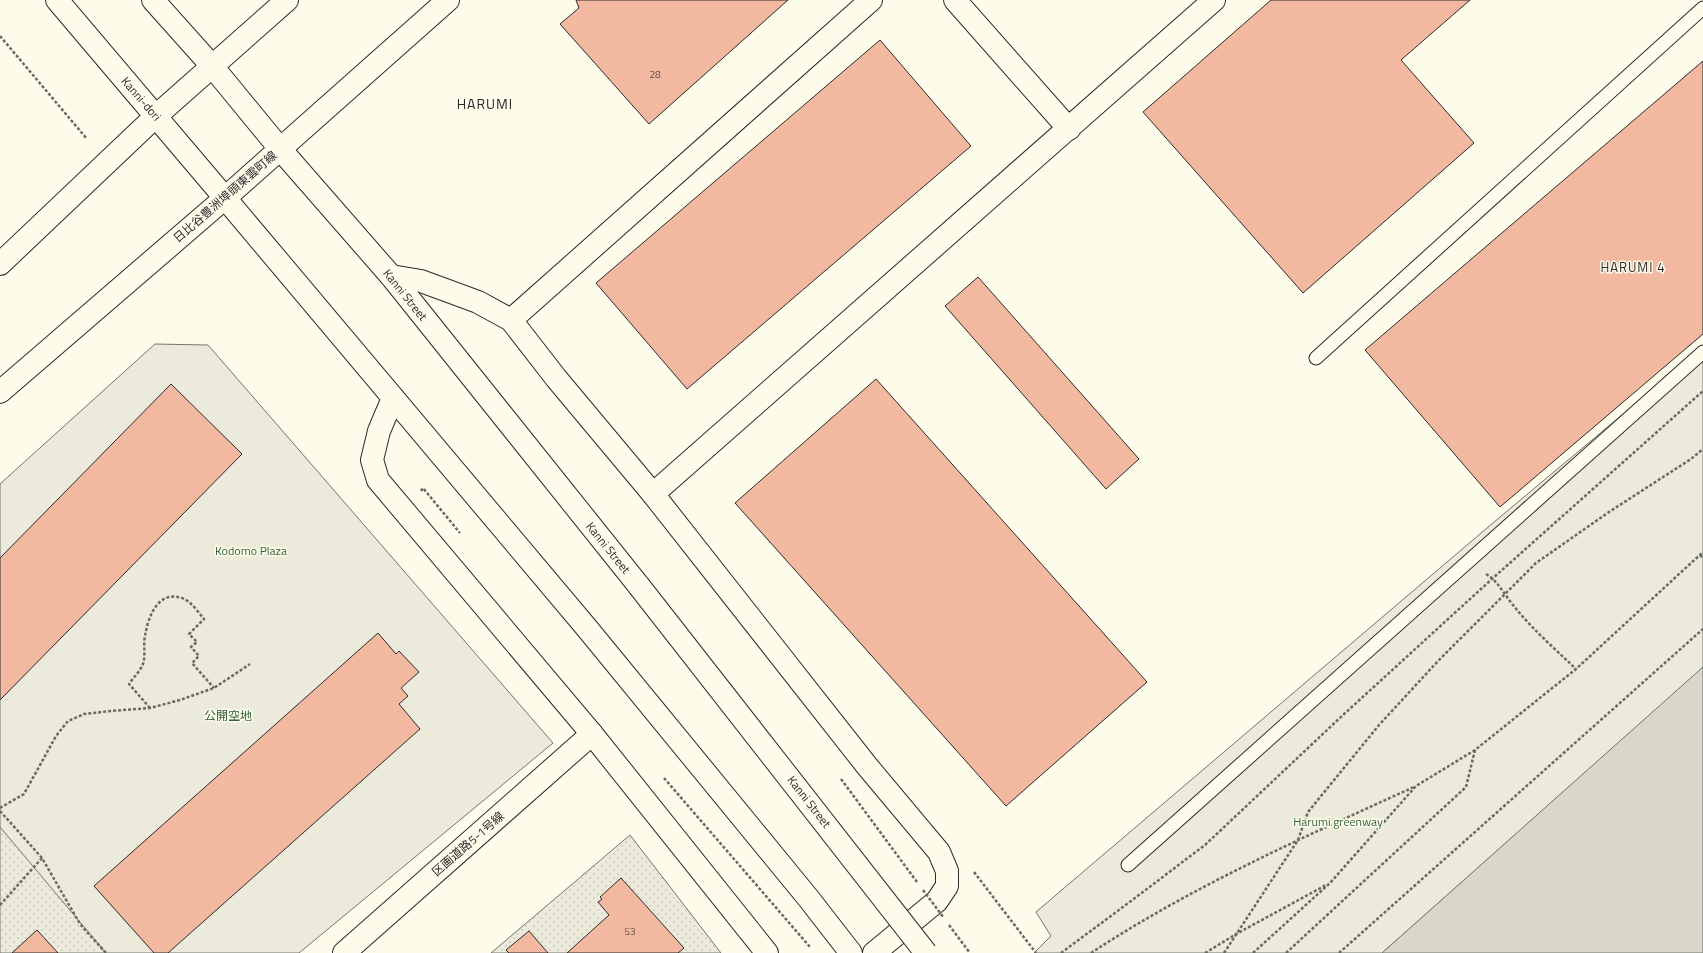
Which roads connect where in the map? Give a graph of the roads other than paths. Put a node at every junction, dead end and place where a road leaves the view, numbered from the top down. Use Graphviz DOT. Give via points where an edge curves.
graph roads {
  1 [pos="57,0"];
  2 [pos="153,0"];
  3 [pos="287,0"];
  4 [pos="448,0"];
  5 [pos="872,0"];
  6 [pos="955,0"];
  7 [pos="1214,0"];
  8 [pos="1703,8"];
  9 [pos="212,66"];
  10 [pos="156,116"];
  11 [pos="1069,129"];
  12 [pos="281,150"];
  13 [pos="225,198"];
  14 [pos="0,264"];
  15 [pos="391,276"];
  16 [pos="511,320"];
  17 [pos="1703,352"];
  18 [pos="1316,358"];
  19 [pos="0,392"];
  20 [pos="393,398"];
  21 [pos="653,494"];
  22 [pos="592,734"];
  23 [pos="1128,865"];
  24 [pos="344,953"];
  25 [pos="767,953"];
  26 [pos="850,953"];
  27 [pos="874,953"];
  28 [pos="926,953"];
  1 -- 10 [label="main road, Kanni-dori"];
  2 -- 9 [label="main road"];
  3 -- 9 [label="main road"];
  4 -- 12 [label="main road, 日比谷豊洲埠頭東雲町線"];
  5 -- 16 [label="main road"];
  6 -- 11 [label="main road"];
  7 -- 11 [label="main road"];
  8 -- 18 [label="lane"];
  9 -- 10 [label="main road"];
  9 -- 12 [label="main road"];
  10 -- 13 [label="main road, Kanni-dori"];
  10 -- 14 [label="main road"];
  11 -- 21 [label="main road"];
  12 -- 13 [label="main road, 日比谷豊洲埠頭東雲町線"];
  12 -- 15 [label="main road, Kanni Street"];
  13 -- 19 [label="main road, 日比谷豊洲埠頭東雲町線"];
  13 -- 20 [label="main road"];
  15 -- 16 [label="main road" via="421,281 478,302"];
  15 -- 28 [label="main road, Kanni Street, bridge" via="639,586"];
  16 -- 21 [label="main road"];
  17 -- 23 [label="lane"];
  20 -- 22 [label="main road" via="379,431 372,460 378,480"];
  20 -- 26 [label="main road" via="586,628 809,899"];
  21 -- 27 [label="main road" via="867,766 939,852 947,871 946,886 937,901"];
  22 -- 24 [label="main road, 区画道路5-1号線"];
  22 -- 25 [label="main road"];
}
